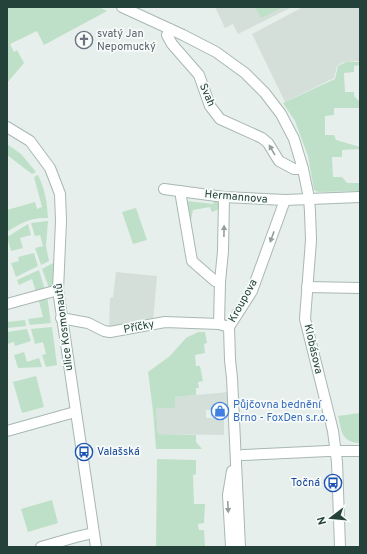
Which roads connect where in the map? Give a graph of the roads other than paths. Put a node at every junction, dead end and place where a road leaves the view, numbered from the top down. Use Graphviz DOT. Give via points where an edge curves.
graph roads {
  1 [pos="122,7"];
  2 [pos="170,29"];
  3 [pos="7,127"];
  4 [pos="303,169"];
  5 [pos="164,188"];
  6 [pos="180,191"];
  7 [pos="224,197"];
  8 [pos="360,197"];
  9 [pos="309,198"];
  10 [pos="285,200"];
  11 [pos="220,282"];
  12 [pos="307,287"];
  13 [pos="360,288"];
  14 [pos="58,290"];
  15 [pos="7,304"];
  16 [pos="61,318"];
  17 [pos="219,324"];
  18 [pos="229,327"];
  19 [pos="74,412"];
  20 [pos="7,430"];
  21 [pos="336,450"];
  22 [pos="360,451"];
  23 [pos="239,455"];
  24 [pos="93,533"];
  25 [pos="41,547"];
  26 [pos="96,547"];
  27 [pos="231,547"];
  28 [pos="240,547"];
  29 [pos="340,547"];
  1 -- 2 [label="street, Klobásova"];
  2 -- 4 [label="street, Klobásova" via="216,52 265,93 281,114 294,139"];
  4 -- 2 [label="street, Svah, one-way" via="294,170 279,161 262,138 220,119 210,106 198,75 172,44 167,35"];
  3 -- 14 [label="street, ulice Kosmonautů" via="30,142 50,168 60,194"];
  4 -- 9 [label="street, Klobásova"];
  5 -- 6 [label="street, Hermannova"];
  6 -- 7 [label="street, Hermannova"];
  6 -- 11 [label="street" via="192,261 214,281"];
  7 -- 10 [label="street, Hermannova"];
  11 -- 7 [label="street, one-way"];
  8 -- 9 [label="street, Hermannova"];
  9 -- 10 [label="street, Hermannova"];
  9 -- 12 [label="street, Klobásova" via="311,240"];
  10 -- 18 [label="street, Kroupova, one-way" via="252,291"];
  11 -- 17 [label="street"];
  12 -- 13 [label="street"];
  12 -- 21 [label="street, Klobásova" via="305,318"];
  14 -- 15 [label="street"];
  14 -- 16 [label="street, ulice Kosmonautů"];
  16 -- 17 [label="street, Příčky" via="88,323 110,332 166,322"];
  16 -- 19 [label="street, ulice Kosmonautů"];
  17 -- 18 [label="street, Příčky"];
  18 -- 23 [label="street, Kroupova"];
  19 -- 20 [label="street"];
  19 -- 24 [label="street, ulice Kosmonautů"];
  21 -- 22 [label="street"];
  21 -- 23 [label="street"];
  21 -- 29 [label="street, Klobásova"];
  23 -- 27 [label="street, Kroupova, one-way" via="228,495"];
  23 -- 28 [label="street, Kroupova"];
  24 -- 25 [label="street"];
  24 -- 26 [label="street, ulice Kosmonautů"];
}
